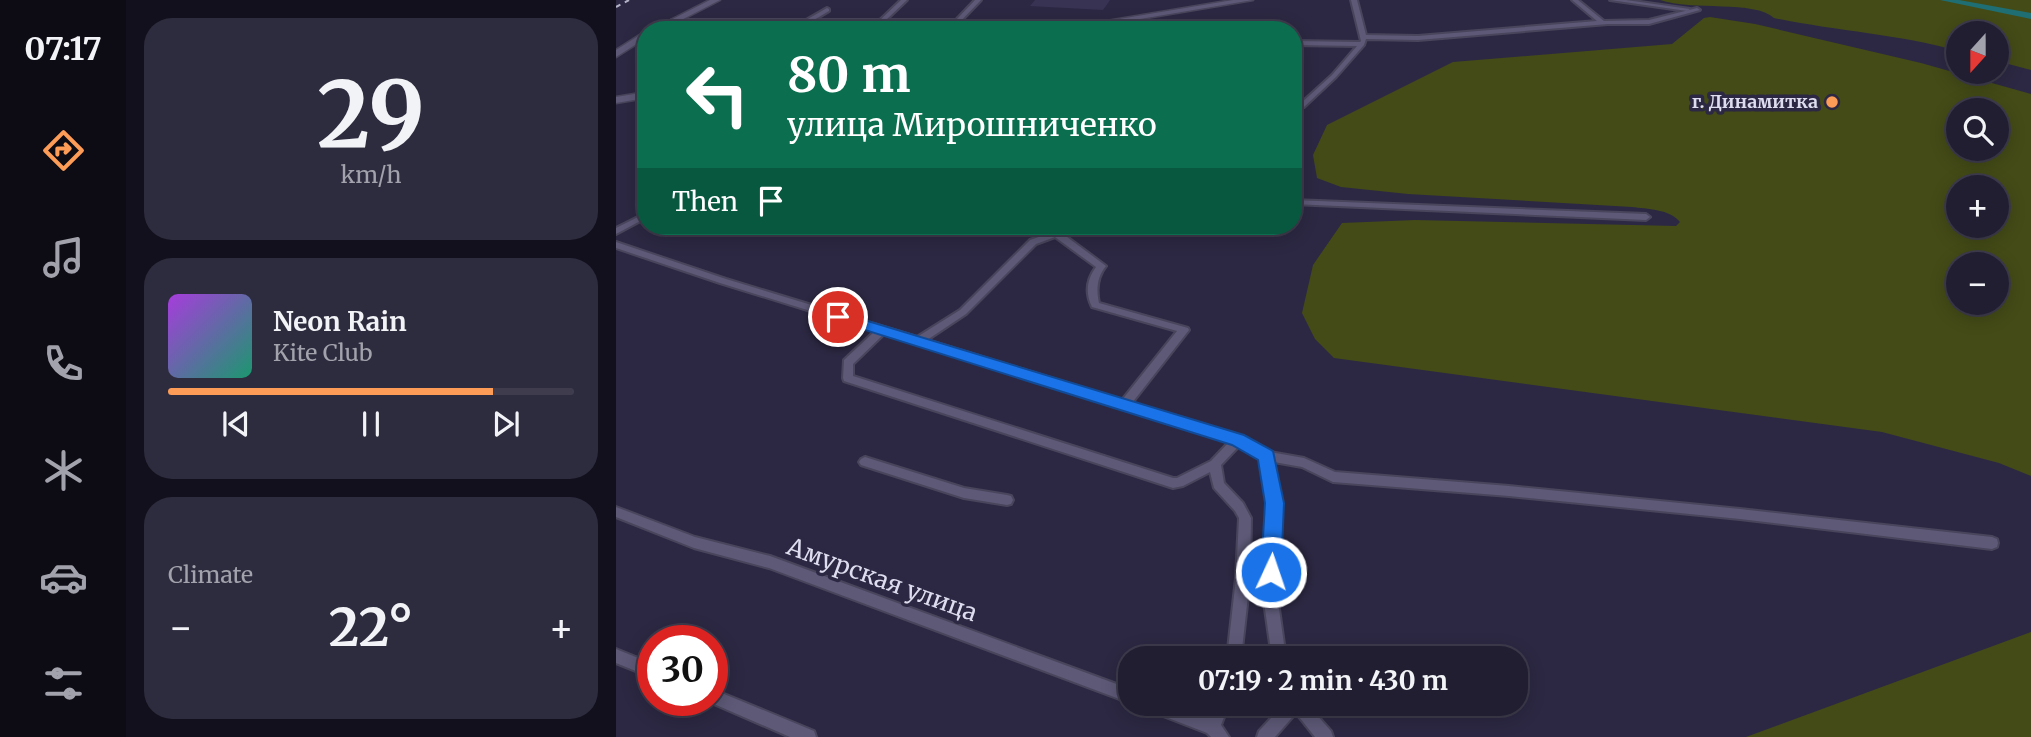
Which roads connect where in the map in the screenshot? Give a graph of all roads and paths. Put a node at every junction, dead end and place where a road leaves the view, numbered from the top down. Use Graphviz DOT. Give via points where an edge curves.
graph roads {
  1 [pos="716,0"];
  2 [pos="904,0"];
  3 [pos="978,0"];
  4 [pos="1250,0"];
  5 [pos="1354,0"];
  6 [pos="1574,0"];
  7 [pos="1613,0"];
  8 [pos="827,10"];
  9 [pos="674,21"];
  10 [pos="809,21"];
  11 [pos="882,21"];
  12 [pos="959,21"];
  13 [pos="1115,21"];
  14 [pos="1602,23"];
  15 [pos="637,40"];
  16 [pos="1362,40"];
  17 [pos="1302,43"];
  18 [pos="616,54"];
  19 [pos="637,96"];
  20 [pos="616,100"];
  21 [pos="1302,106"];
  22 [pos="1302,202"];
  23 [pos="1646,218"];
  24 [pos="637,220"];
  25 [pos="616,232"];
  26 [pos="1055,235"];
  27 [pos="1059,235"];
  28 [pos="616,245"];
  29 [pos="882,331"];
  30 [pos="919,341"];
  31 [pos="1124,405"];
  32 [pos="1238,440"];
  33 [pos="1267,456"];
  34 [pos="865,462"];
  35 [pos="1215,464"];
  36 [pos="1007,500"];
  37 [pos="616,512"];
  38 [pos="1992,543"];
  39 [pos="1235,646"];
  40 [pos="1277,646"];
  41 [pos="616,656"];
  42 [pos="637,665"];
  43 [pos="1118,692"];
  44 [pos="728,703"];
  45 [pos="1179,716"];
  46 [pos="1285,716"];
  47 [pos="1307,716"];
  48 [pos="1217,732"];
  49 [pos="807,737"];
  50 [pos="1265,737"];
  51 [pos="1325,737"];
  1 -- 9 [label="main road"];
  2 -- 11 [label="street"];
  3 -- 12 [label="street"];
  4 -- 13 [label="main road"];
  5 -- 16 [label="street"];
  6 -- 14 [label="street"];
  7 -- 14 [label="street" via="1697,10 1649,22"];
  8 -- 10 [label="street"];
  14 -- 16 [label="street"];
  15 -- 18 [label="main road"];
  16 -- 17 [label="street"];
  16 -- 21 [label="street"];
  19 -- 20 [label="main road"];
  22 -- 23 [label="street"];
  24 -- 25 [label="street"];
  26 -- 30 [label="street" via="1033,242 963,312"];
  27 -- 31 [label="street" via="1101,266 1094,282 1095,305 1184,330"];
  28 -- 29 [label="street"];
  29 -- 30 [label="street"];
  29 -- 35 [label="street" via="848,363 848,378 1173,483"];
  30 -- 31 [label="street"];
  31 -- 32 [label="street"];
  32 -- 33 [label="street"];
  32 -- 35 [label="street"];
  33 -- 38 [label="street" via="1304,463 1333,477 1713,511"];
  33 -- 40 [label="street" via="1274,503 1270,595"];
  34 -- 36 [label="street" via="964,493"];
  35 -- 39 [label="street" via="1218,485 1245,518"];
  37 -- 43 [label="street, Амурская улица" via="694,542 770,562"];
  41 -- 42 [label="street"];
  44 -- 49 [label="street"];
  45 -- 48 [label="street"];
  46 -- 50 [label="street"];
  47 -- 51 [label="street"];
}
